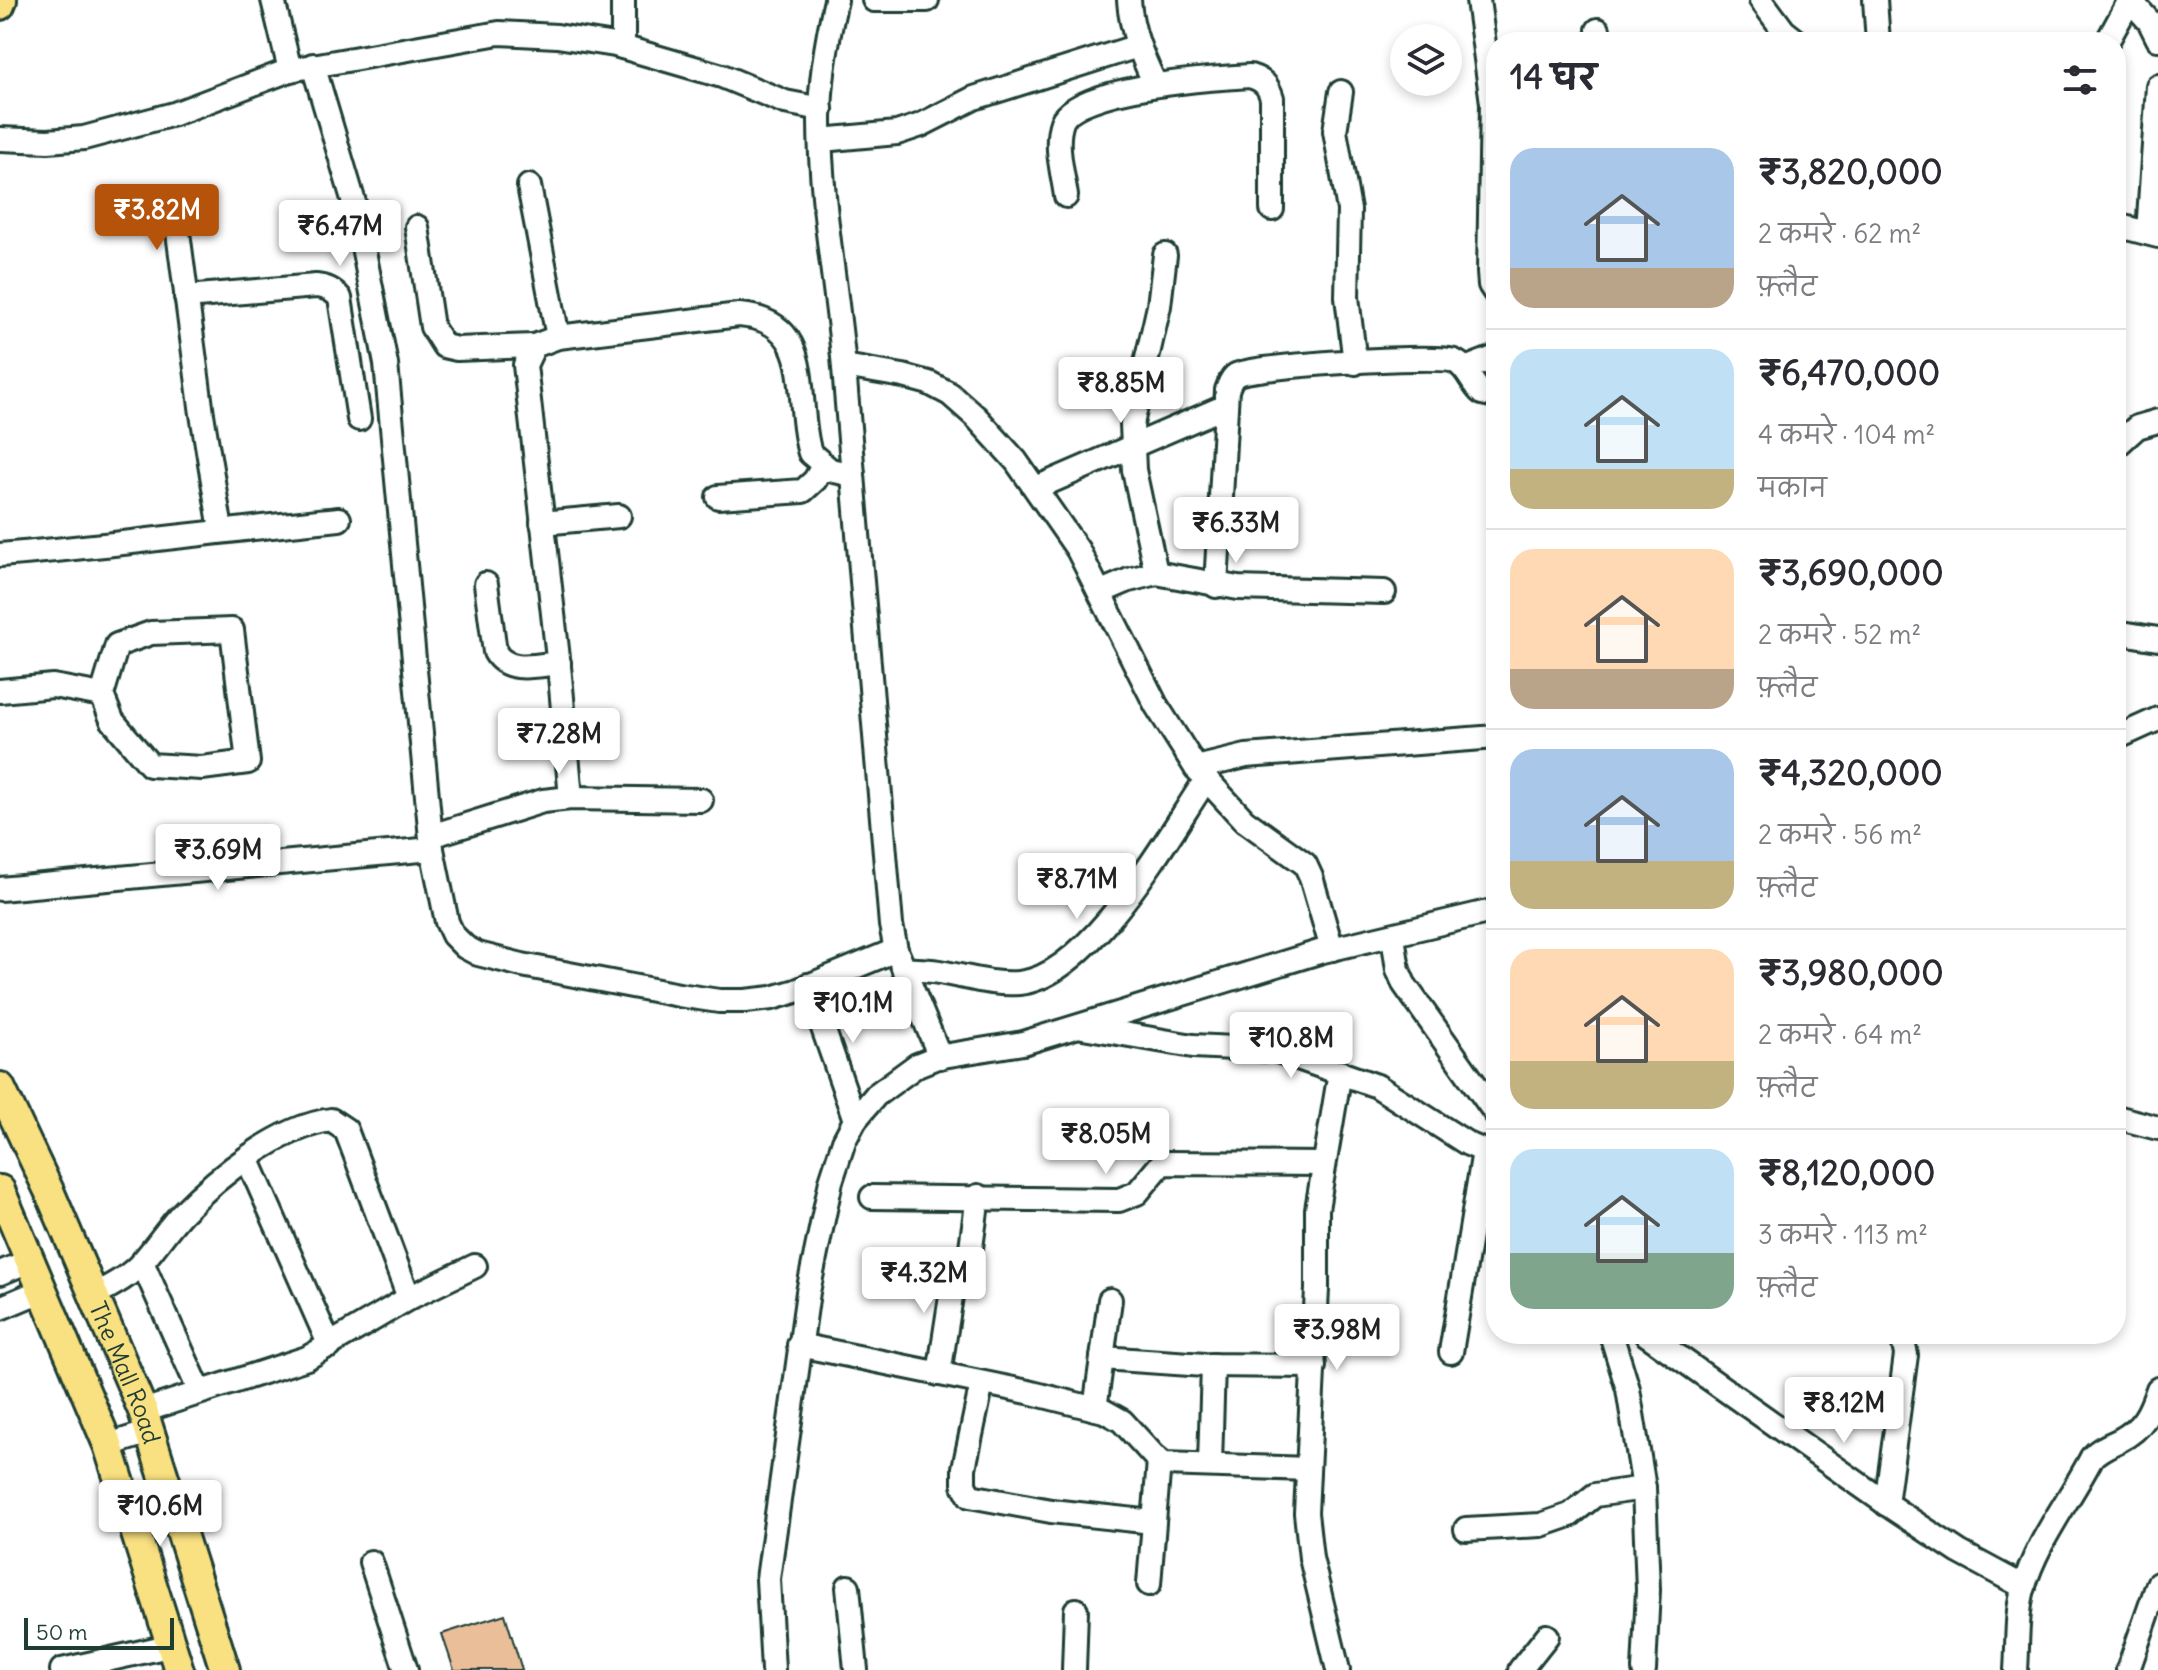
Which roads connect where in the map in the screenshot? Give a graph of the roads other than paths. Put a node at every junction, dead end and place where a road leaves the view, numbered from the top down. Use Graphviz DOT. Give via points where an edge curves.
graph roads {
  1 [pos="273,0"];
  2 [pos="623,0"];
  3 [pos="836,0"];
  4 [pos="874,0"];
  5 [pos="927,0"];
  6 [pos="1129,0"];
  7 [pos="1478,0"];
  8 [pos="1761,0"];
  9 [pos="1875,0"];
  10 [pos="2130,0"];
  11 [pos="1785,32"];
  12 [pos="1877,32"];
  13 [pos="2112,32"];
  14 [pos="2158,39"];
  15 [pos="1138,46"];
  16 [pos="623,47"];
  17 [pos="1486,59"];
  18 [pos="313,65"];
  19 [pos="290,70"];
  20 [pos="1155,84"];
  21 [pos="2158,86"];
  22 [pos="1341,92"];
  23 [pos="821,109"];
  24 [pos="0,139"];
  25 [pos="821,140"];
  26 [pos="529,186"];
  27 [pos="1066,196"];
  28 [pos="174,202"];
  29 [pos="1272,209"];
  30 [pos="417,227"];
  31 [pos="2126,227"];
  32 [pos="2153,234"];
  33 [pos="1165,255"];
  34 [pos="186,297"];
  35 [pos="558,337"];
  36 [pos="534,346"];
  37 [pos="1486,361"];
  38 [pos="1355,363"];
  39 [pos="844,366"];
  40 [pos="1465,369"];
  41 [pos="1486,393"];
  42 [pos="1226,406"];
  43 [pos="359,419"];
  44 [pos="2158,421"];
  45 [pos="2126,437"];
  46 [pos="1133,445"];
  47 [pos="823,466"];
  48 [pos="853,475"];
  49 [pos="1036,488"];
  50 [pos="718,497"];
  51 [pos="619,516"];
  52 [pos="339,519"];
  53 [pos="542,523"];
  54 [pos="221,530"];
  55 [pos="0,555"];
  56 [pos="1156,573"];
  57 [pos="486,584"];
  58 [pos="1216,586"];
  59 [pos="1101,592"];
  60 [pos="1384,592"];
  61 [pos="2126,634"];
  62 [pos="2158,639"];
  63 [pos="559,663"];
  64 [pos="0,691"];
  65 [pos="102,695"];
  66 [pos="2158,719"];
  67 [pos="2126,733"];
  68 [pos="1486,738"];
  69 [pos="1200,774"];
  70 [pos="571,798"];
  71 [pos="701,800"];
  72 [pos="431,843"];
  73 [pos="0,889"];
  74 [pos="1486,913"];
  75 [pos="1393,936"];
  76 [pos="1332,949"];
  77 [pos="900,960"];
  78 [pos="808,985"];
  79 [pos="1078,1026"];
  80 [pos="940,1057"];
  81 [pos="1340,1072"];
  82 [pos="0,1087"];
  83 [pos="1486,1100"];
  84 [pos="855,1120"];
  85 [pos="2126,1120"];
  86 [pos="2158,1128"];
  87 [pos="1486,1151"];
  88 [pos="247,1158"];
  89 [pos="1324,1164"];
  90 [pos="1486,1173"];
  91 [pos="0,1190"];
  92 [pos="978,1196"];
  93 [pos="872,1197"];
  94 [pos="29,1261"];
  95 [pos="142,1262"];
  96 [pos="475,1266"];
  97 [pos="0,1273"];
  98 [pos="43,1290"];
  99 [pos="94,1295"];
  100 [pos="409,1298"];
  101 [pos="1110,1300"];
  102 [pos="0,1308"];
  103 [pos="1614,1344"];
  104 [pos="1660,1344"];
  105 [pos="1904,1344"];
  106 [pos="799,1345"];
  107 [pos="330,1346"];
  108 [pos="1451,1352"];
  109 [pos="1102,1358"];
  110 [pos="1213,1365"];
  111 [pos="1314,1366"];
  112 [pos="939,1374"];
  113 [pos="982,1383"];
  114 [pos="2158,1389"];
  115 [pos="200,1392"];
  116 [pos="1095,1409"];
  117 [pos="146,1422"];
  118 [pos="108,1445"];
  119 [pos="1159,1461"];
  120 [pos="1210,1464"];
  121 [pos="1308,1469"];
  122 [pos="1644,1488"];
  123 [pos="1886,1504"];
  124 [pos="1153,1522"];
  125 [pos="1466,1529"];
  126 [pos="371,1562"];
  127 [pos="1149,1584"];
  128 [pos="848,1587"];
  129 [pos="2024,1587"];
  130 [pos="2157,1590"];
  131 [pos="1076,1610"];
  132 [pos="1547,1636"];
  133 [pos="176,1658"];
  134 [pos="62,1670"];
  135 [pos="225,1670"];
  136 [pos="406,1670"];
  137 [pos="773,1670"];
  138 [pos="856,1670"];
  139 [pos="1074,1670"];
  140 [pos="1338,1670"];
  141 [pos="1520,1670"];
  142 [pos="1644,1670"];
  143 [pos="2016,1670"];
  144 [pos="2128,1670"];
  1 -- 19 [label="street"];
  2 -- 16 [label="street"];
  3 -- 23 [label="street"];
  4 -- 5 [label="street"];
  6 -- 15 [label="street"];
  7 -- 17 [label="street"];
  8 -- 11 [label="street"];
  9 -- 12 [label="street"];
  10 -- 13 [label="street"];
  10 -- 14 [label="street"];
  15 -- 20 [label="street"];
  15 -- 25 [label="street" via="974,98 897,133"];
  16 -- 18 [label="street" via="499,33"];
  16 -- 23 [label="street" via="722,76 785,102"];
  18 -- 19 [label="street"];
  18 -- 72 [label="street" via="355,206 386,364"];
  19 -- 24 [label="street" via="174,114 84,138"];
  20 -- 27 [label="street" via="1069,111 1059,138"];
  20 -- 29 [label="street" via="1261,79 1272,98"];
  21 -- 32 [label="street"];
  22 -- 38 [label="street" via="1335,131 1349,210 1347,297"];
  23 -- 25 [label="street"];
  25 -- 39 [label="street"];
  26 -- 35 [label="street"];
  28 -- 34 [label="street"];
  30 -- 36 [label="street" via="432,327 444,346"];
  31 -- 32 [label="street"];
  33 -- 46 [label="street" via="1132,424"];
  34 -- 43 [label="street" via="316,286 335,292"];
  34 -- 54 [label="street"];
  35 -- 36 [label="street"];
  35 -- 47 [label="street" via="739,315 772,322 794,351 807,443"];
  36 -- 53 [label="street" via="525,365"];
  37 -- 40 [label="street"];
  38 -- 40 [label="street" via="1450,360"];
  38 -- 42 [label="street" via="1249,370 1231,380"];
  39 -- 48 [label="street"];
  39 -- 49 [label="street" via="903,376 950,394"];
  40 -- 41 [label="street" via="1478,390"];
  42 -- 46 [label="street"];
  42 -- 58 [label="street"];
  44 -- 45 [label="street"];
  46 -- 49 [label="street"];
  46 -- 56 [label="street"];
  47 -- 48 [label="street"];
  47 -- 50 [label="street" via="803,491"];
  48 -- 77 [label="street" via="891,925"];
  49 -- 59 [label="street"];
  51 -- 53 [label="street"];
  52 -- 54 [label="street"];
  53 -- 63 [label="street"];
  54 -- 55 [label="street"];
  56 -- 58 [label="street"];
  56 -- 59 [label="street"];
  57 -- 63 [label="street" via="498,659 515,667"];
  58 -- 60 [label="street"];
  59 -- 69 [label="street" via="1156,705"];
  61 -- 62 [label="street"];
  63 -- 70 [label="street"];
  64 -- 65 [label="street" via="53,686"];
  65 -- 65 [label="street" via="117,645 151,633 232,630 248,762 202,768 150,765 112,720"];
  66 -- 67 [label="street"];
  68 -- 69 [label="street" via="1246,756"];
  69 -- 76 [label="street" via="1244,820 1305,864"];
  69 -- 77 [label="street" via="1117,911 1056,969 1001,984"];
  70 -- 71 [label="street"];
  70 -- 72 [label="street" via="523,806"];
  72 -- 73 [label="street"];
  72 -- 78 [label="street" via="447,922 453,935 478,954 719,1001 772,998"];
  74 -- 75 [label="street"];
  75 -- 76 [label="street"];
  75 -- 83 [label="street" via="1404,984"];
  76 -- 79 [label="street"];
  77 -- 78 [label="street"];
  77 -- 80 [label="street"];
  78 -- 84 [label="street"];
  79 -- 80 [label="street" via="1023,1043"];
  79 -- 81 [label="street" via="1193,1046 1275,1050"];
  80 -- 84 [label="street" via="896,1079"];
  81 -- 87 [label="street" via="1377,1086"];
  81 -- 89 [label="street"];
  82 -- 99 [label="main road, The Mall Road"];
  84 -- 106 [label="street" via="831,1181"];
  85 -- 86 [label="street"];
  88 -- 95 [label="street" via="184,1211"];
  88 -- 100 [label="street" via="303,1126 340,1123"];
  88 -- 107 [label="street"];
  89 -- 92 [label="street" via="1162,1163 1137,1193 1119,1200"];
  89 -- 111 [label="street" via="1317,1209"];
  90 -- 108 [label="street"];
  91 -- 94 [label="main road, The Mall Road"];
  92 -- 93 [label="street"];
  92 -- 112 [label="street"];
  94 -- 97 [label="street"];
  94 -- 98 [label="main road, The Mall Road"];
  95 -- 99 [label="street"];
  95 -- 115 [label="street"];
  96 -- 100 [label="street"];
  98 -- 102 [label="street"];
  98 -- 118 [label="main road, The Mall Road"];
  99 -- 117 [label="main road, The Mall Road"];
  100 -- 107 [label="street"];
  101 -- 109 [label="street"];
  103 -- 122 [label="street" via="1628,1389"];
  104 -- 123 [label="street"];
  105 -- 123 [label="street"];
  106 -- 112 [label="street"];
  106 -- 137 [label="street" via="768,1579"];
  107 -- 115 [label="street"];
  109 -- 110 [label="street"];
  109 -- 116 [label="street"];
  110 -- 111 [label="street"];
  110 -- 120 [label="street"];
  111 -- 121 [label="street"];
  112 -- 113 [label="street"];
  113 -- 116 [label="street"];
  113 -- 124 [label="street" via="964,1468 970,1496"];
  114 -- 129 [label="street" via="2139,1428 2092,1457"];
  115 -- 117 [label="street"];
  116 -- 119 [label="street" via="1114,1414"];
  117 -- 118 [label="street"];
  117 -- 135 [label="main road, The Mall Road"];
  118 -- 133 [label="main road, The Mall Road"];
  119 -- 120 [label="street"];
  119 -- 124 [label="street"];
  120 -- 121 [label="street"];
  121 -- 140 [label="street" via="1311,1558"];
  122 -- 125 [label="street" via="1595,1495 1570,1515 1541,1525"];
  122 -- 142 [label="street"];
  123 -- 129 [label="street"];
  124 -- 127 [label="street"];
  126 -- 136 [label="street"];
  128 -- 138 [label="street"];
  129 -- 143 [label="street"];
  130 -- 144 [label="street"];
  131 -- 139 [label="street"];
  132 -- 141 [label="street"];
  133 -- 134 [label="street"];
}
